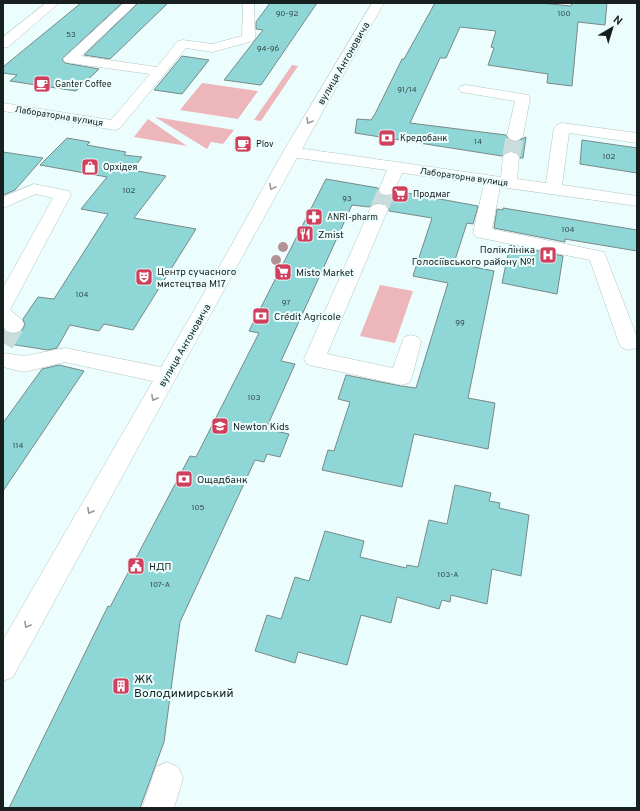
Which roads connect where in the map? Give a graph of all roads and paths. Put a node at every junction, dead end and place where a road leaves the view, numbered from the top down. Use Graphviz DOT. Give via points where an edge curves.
graph roads {
  1 [pos="53,3"];
  2 [pos="132,3"];
  3 [pos="378,3"];
  4 [pos="248,4"];
  5 [pos="3,44"];
  6 [pos="159,71"];
  7 [pos="466,89"];
  8 [pos="3,107"];
  9 [pos="515,136"];
  10 [pos="637,138"];
  11 [pos="290,152"];
  12 [pos="511,157"];
  13 [pos="396,167"];
  14 [pos="500,182"];
  15 [pos="553,189"];
  16 [pos="387,190"];
  17 [pos="637,201"];
  18 [pos="3,203"];
  19 [pos="378,209"];
  20 [pos="3,306"];
  21 [pos="411,342"];
  22 [pos="629,343"];
  23 [pos="3,360"];
  24 [pos="166,376"];
  25 [pos="3,667"];
  26 [pos="167,778"];
  27 [pos="158,808"];
  1 -- 5 [label="main road"];
  2 -- 6 [label="main road" via="70,58"];
  3 -- 11 [label="main road, вулиця Антоновича, one-way"];
  4 -- 6 [label="main road" via="248,38 212,48 183,44"];
  6 -- 8 [label="main road, Лабораторна вулиця" via="115,125"];
  7 -- 9 [label="main road" via="523,98"];
  10 -- 15 [label="main road" via="562,128"];
  11 -- 13 [label="main road, Лабораторна вулиця"];
  11 -- 24 [label="main road, вулиця Антоновича, one-way"];
  12 -- 14 [label="main road"];
  13 -- 14 [label="main road, Лабораторна вулиця"];
  13 -- 16 [label="main road"];
  14 -- 15 [label="main road, Лабораторна вулиця"];
  14 -- 22 [label="main road" via="482,234 598,256"];
  15 -- 17 [label="main road, Лабораторна вулиця"];
  18 -- 20 [label="main road" via="34,190 63,195"];
  19 -- 21 [label="main road" via="314,359 400,377"];
  23 -- 24 [label="main road" via="24,364 65,355"];
  24 -- 25 [label="main road, вулиця Антоновича, one-way"];
  26 -- 27 [label="main road"];
}
